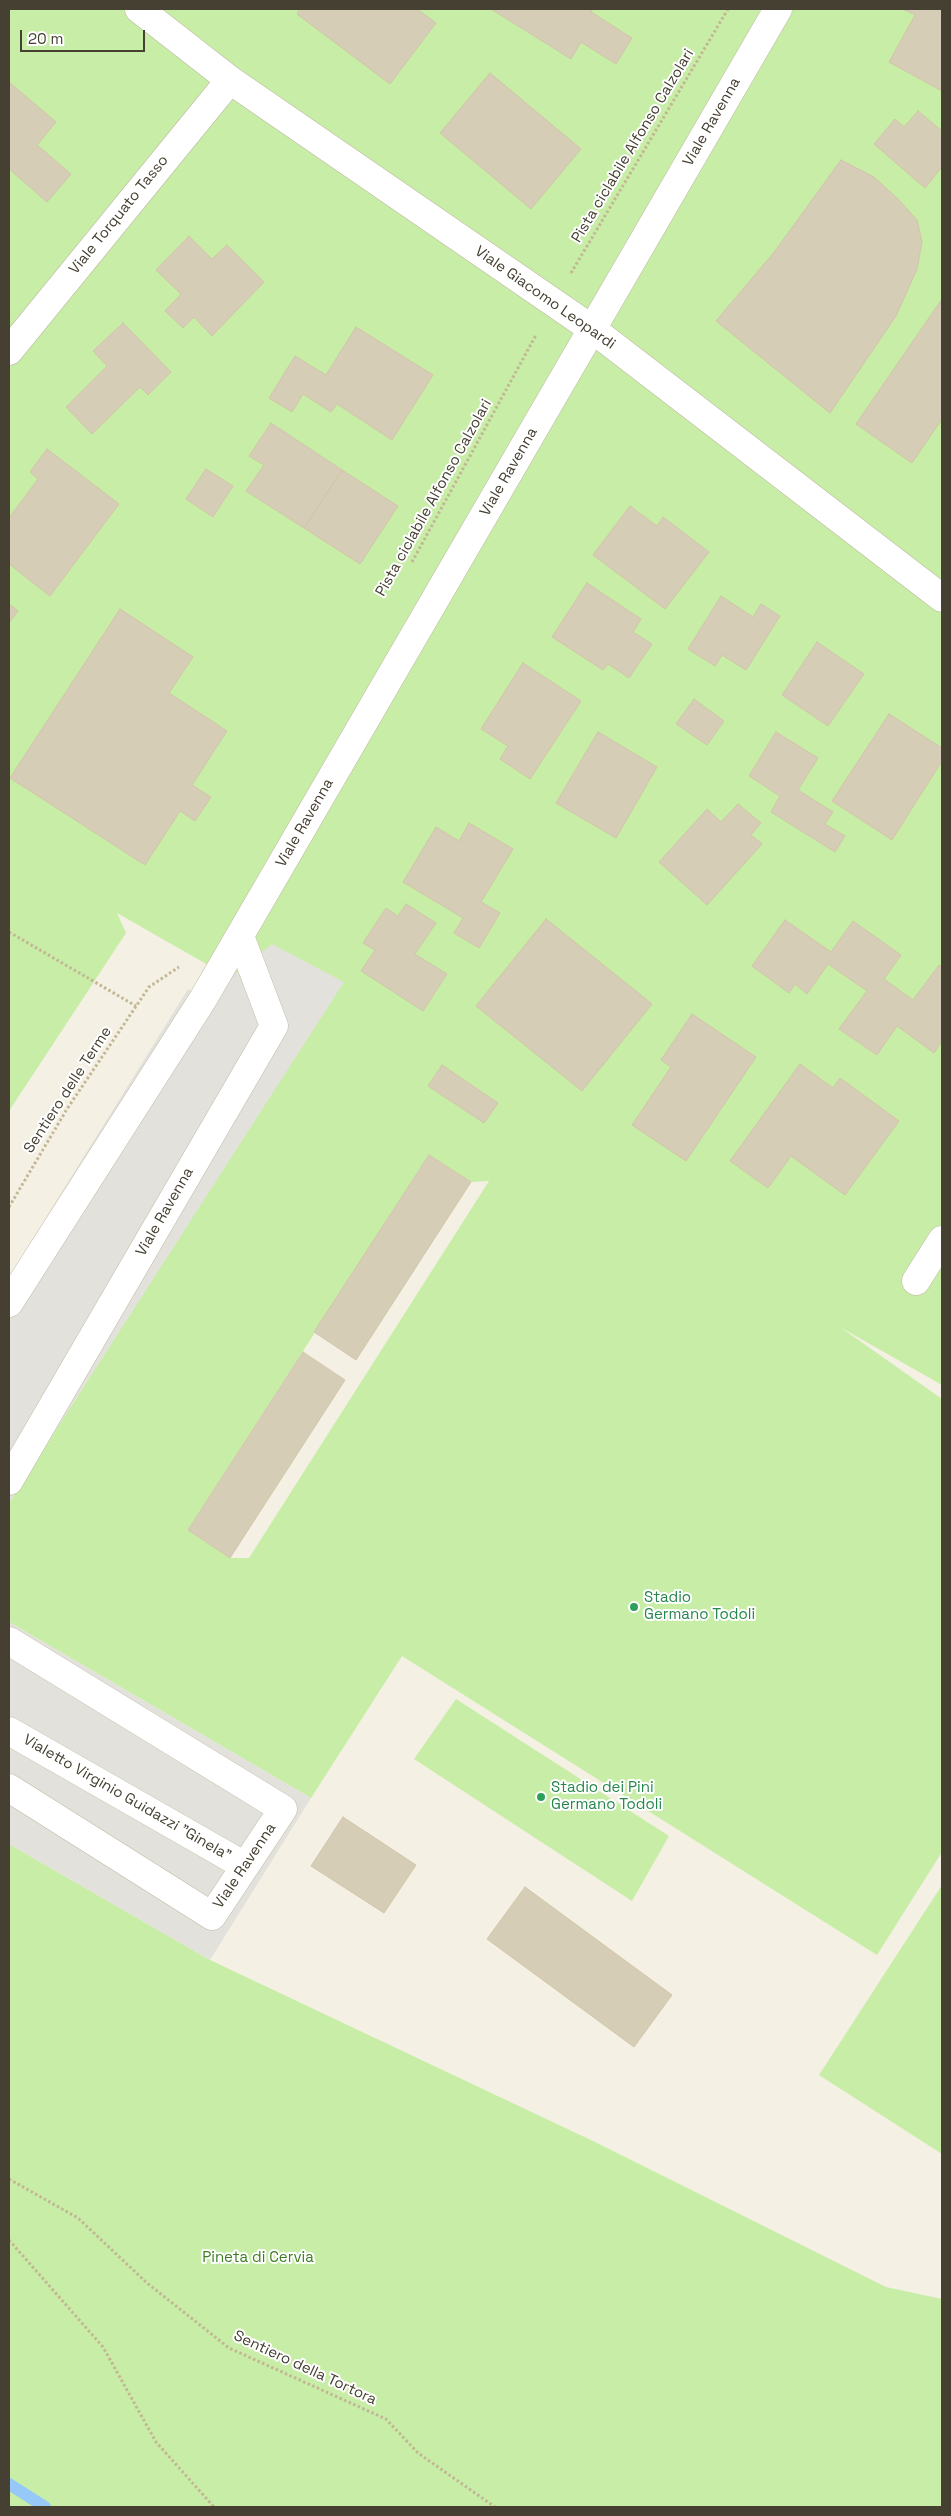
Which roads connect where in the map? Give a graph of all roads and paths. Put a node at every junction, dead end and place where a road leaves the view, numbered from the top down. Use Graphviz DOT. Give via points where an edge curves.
graph roads {
  1 [pos="139,9"];
  2 [pos="728,9"];
  3 [pos="778,9"];
  4 [pos="230,80"];
  5 [pos="553,303"];
  6 [pos="592,329"];
  7 [pos="9,350"];
  8 [pos="410,565"];
  9 [pos="942,598"];
  10 [pos="9,932"];
  11 [pos="240,936"];
  12 [pos="185,963"];
  13 [pos="136,1006"];
  14 [pos="9,1207"];
  15 [pos="942,1240"];
  16 [pos="916,1280"];
  17 [pos="9,1303"];
  18 [pos="9,1481"];
  19 [pos="9,1641"];
  20 [pos="9,1731"];
  21 [pos="9,1788"];
  22 [pos="245,1866"];
  23 [pos="9,2179"];
  24 [pos="9,2240"];
  25 [pos="214,2507"];
  26 [pos="495,2507"];
  1 -- 4 [label="street, Viale Giacomo Leopardi"];
  2 -- 5 [label="path, Pista ciclabile Alfonso Calzolari"];
  3 -- 6 [label="street, Viale Ravenna"];
  4 -- 5 [label="street, Viale Giacomo Leopardi"];
  4 -- 7 [label="street, Viale Torquato Tasso"];
  5 -- 6 [label="street, Viale Giacomo Leopardi"];
  5 -- 8 [label="path, Pista ciclabile Alfonso Calzolari"];
  6 -- 9 [label="street, Viale Giacomo Leopardi"];
  6 -- 11 [label="street, Viale Ravenna"];
  10 -- 13 [label="path"];
  11 -- 17 [label="street, Viale Ravenna"];
  11 -- 18 [label="street, Viale Ravenna" via="274,1026"];
  12 -- 13 [label="path, Sentiero delle Terme" via="149,987"];
  13 -- 14 [label="path, Sentiero delle Terme" via="67,1109"];
  15 -- 16 [label="street"];
  19 -- 22 [label="street, Viale Ravenna" via="283,1809"];
  20 -- 22 [label="street, Vialetto Virginio Guidazzi \"Ginela\""];
  21 -- 22 [label="street, Viale Ravenna" via="212,1916"];
  23 -- 26 [label="path, Sentiero della Tortora" via="78,2218 147,2283 229,2348 386,2419 418,2452"];
  24 -- 25 [label="path" via="103,2348 156,2442"];
}
